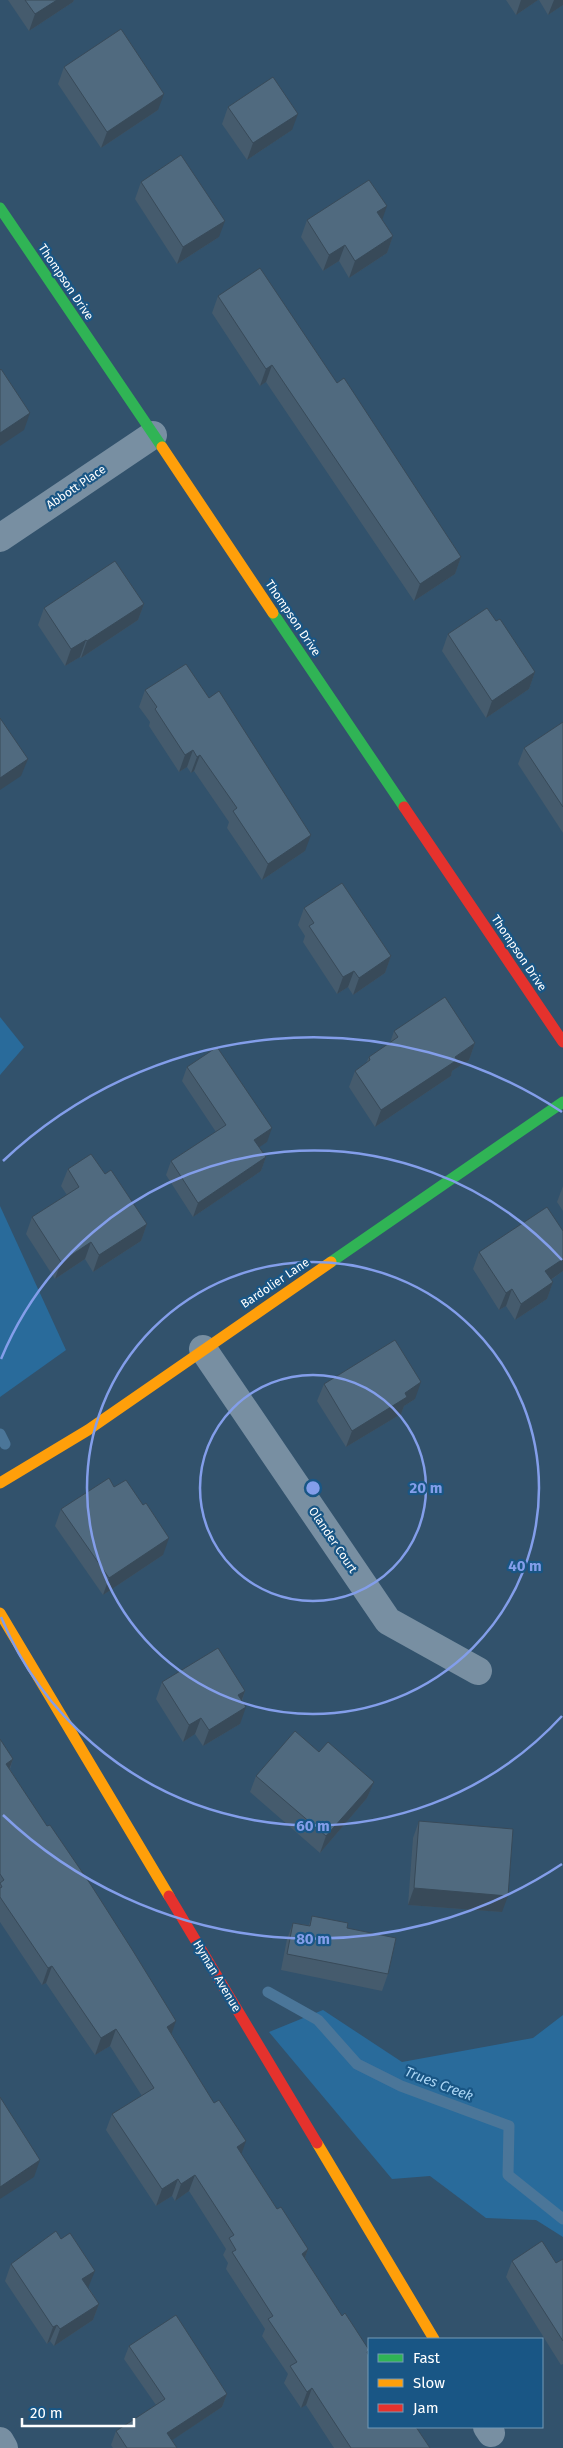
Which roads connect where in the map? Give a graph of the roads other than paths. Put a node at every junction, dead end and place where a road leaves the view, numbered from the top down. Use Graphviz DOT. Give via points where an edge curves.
graph roads {
  1 [pos="0,208"];
  2 [pos="153,435"];
  3 [pos="0,538"];
  4 [pos="563,1042"];
  5 [pos="563,1102"];
  6 [pos="203,1350"];
  7 [pos="0,1483"];
  8 [pos="0,1613"];
  9 [pos="478,1671"];
  10 [pos="433,2338"];
  11 [pos="0,2441"];
  12 [pos="4,2448"];
  1 -- 2 [label="street, Thompson Drive"];
  2 -- 3 [label="street, Abbott Place"];
  2 -- 4 [label="street, Thompson Drive"];
  5 -- 6 [label="street, Bardolier Lane"];
  6 -- 7 [label="street, Bardolier Lane" via="88,1430"];
  6 -- 9 [label="street, Olander Court" via="388,1621"];
  8 -- 10 [label="street, Hyman Avenue"];
  11 -- 12 [label="street"];
}
